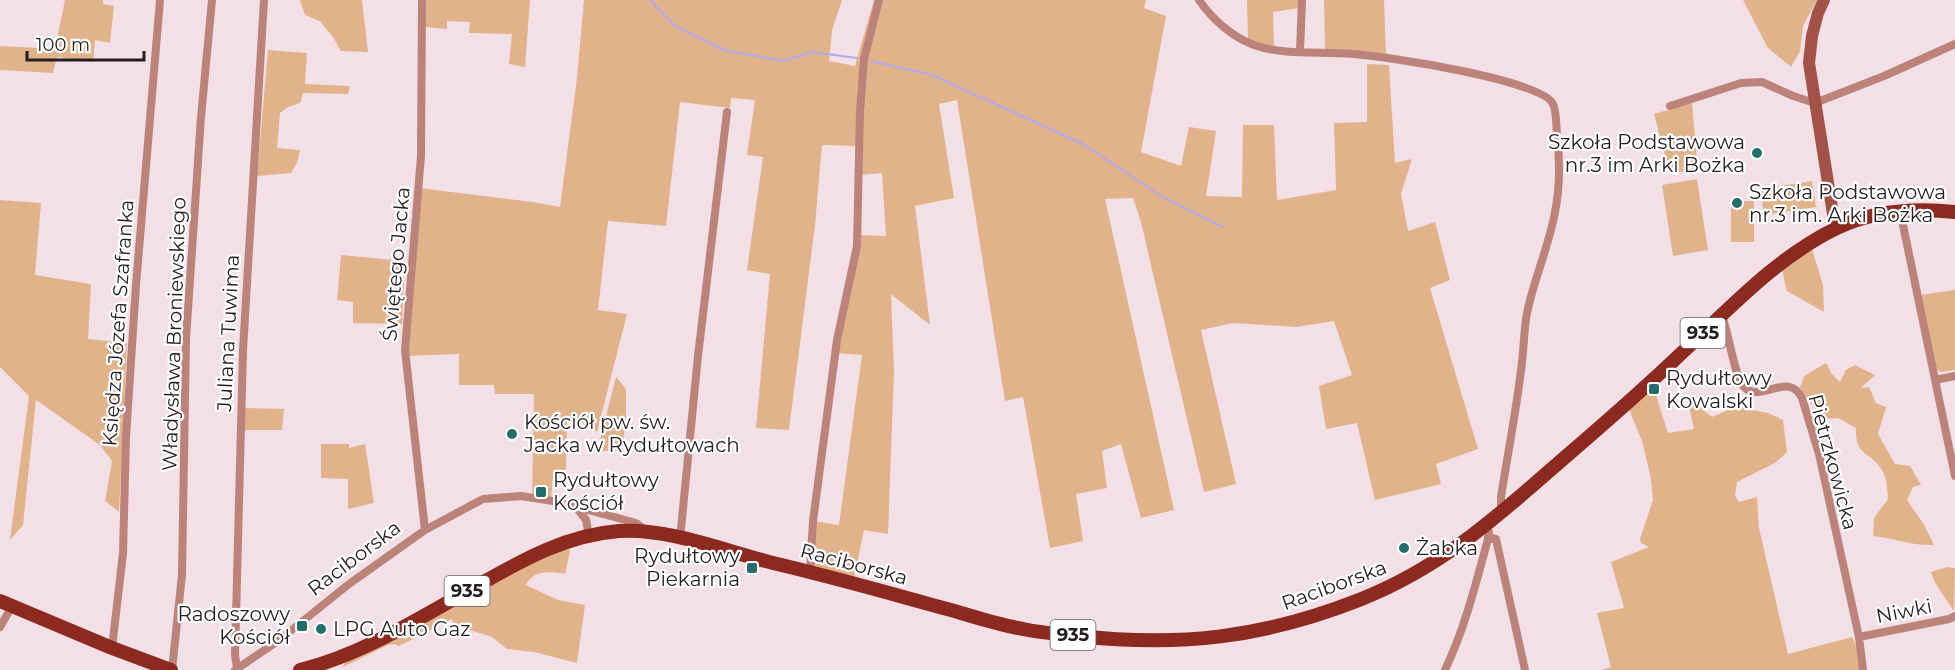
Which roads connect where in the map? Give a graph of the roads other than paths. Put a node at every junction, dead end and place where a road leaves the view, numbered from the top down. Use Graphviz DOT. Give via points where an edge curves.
graph roads {
  1 [pos="160,0"];
  2 [pos="212,0"];
  3 [pos="264,0"];
  4 [pos="422,0"];
  5 [pos="879,0"];
  6 [pos="1198,0"];
  7 [pos="1302,0"];
  8 [pos="1824,0"];
  9 [pos="1955,44"];
  10 [pos="1300,51"];
  11 [pos="1815,103"];
  12 [pos="1670,106"];
  13 [pos="727,112"];
  14 [pos="1902,211"];
  15 [pos="1955,212"];
  16 [pos="1838,228"];
  17 [pos="1722,316"];
  18 [pos="1955,376"];
  19 [pos="1935,380"];
  20 [pos="1955,476"];
  21 [pos="577,507"];
  22 [pos="1501,514"];
  23 [pos="425,530"];
  24 [pos="647,532"];
  25 [pos="1487,532"];
  26 [pos="590,536"];
  27 [pos="680,539"];
  28 [pos="810,571"];
  29 [pos="7,608"];
  30 [pos="1955,616"];
  31 [pos="0,627"];
  32 [pos="1859,637"];
  33 [pos="112,648"];
  34 [pos="236,669"];
  35 [pos="172,670"];
  36 [pos="300,670"];
  37 [pos="1445,670"];
  38 [pos="1525,670"];
  39 [pos="1863,670"];
  1 -- 33 [label="street, Księdza Józefa Szafranka" via="136,274 123,553"];
  2 -- 35 [label="street, Władysława Broniewskiego" via="186,339 182,575"];
  3 -- 34 [label="street, Juliana Tuwima" via="243,350"];
  4 -- 23 [label="street, Świętego Jacka" via="421,156 405,350"];
  5 -- 28 [label="street" via="864,59 856,246 837,340"];
  6 -- 10 [label="street" via="1239,38 1271,50"];
  7 -- 10 [label="street"];
  8 -- 11 [label="street" via="1809,54"];
  9 -- 11 [label="street"];
  10 -- 22 [label="street" via="1391,59 1508,81 1548,97 1553,104 1559,151 1555,214 1526,315"];
  11 -- 12 [label="street" via="1762,82 1741,83"];
  11 -- 16 [label="street"];
  13 -- 27 [label="street"];
  14 -- 15 [label="main road, Raciborska / 935"];
  14 -- 16 [label="main road, Raciborska / 935" via="1858,219"];
  14 -- 19 [label="street"];
  16 -- 17 [label="main road, Raciborska / 935" via="1793,252"];
  17 -- 22 [label="main road, Raciborska / 935"];
  17 -- 32 [label="street, Pietrzkowicka" via="1743,386 1761,392 1791,387 1802,398 1819,454"];
  18 -- 19 [label="street"];
  19 -- 20 [label="street"];
  21 -- 23 [label="street, Raciborska" via="521,496 483,499"];
  21 -- 24 [label="street, Raciborska" via="636,523"];
  21 -- 26 [label="street"];
  22 -- 25 [label="main road, Raciborska / 935"];
  23 -- 34 [label="street, Raciborska"];
  24 -- 26 [label="main road, Raciborska / 935"];
  24 -- 27 [label="main road, Raciborska / 935"];
  25 -- 28 [label="main road, Raciborska / 935" via="1415,574 1326,613 1230,636 1179,641 1123,641 1023,629"];
  25 -- 37 [label="street" via="1459,638"];
  25 -- 38 [label="street" via="1496,539"];
  26 -- 36 [label="main road, Raciborska / 935" via="533,554 384,637 329,662"];
  27 -- 28 [label="main road, Raciborska / 935"];
  29 -- 31 [label="street"];
  29 -- 33 [label="main road"];
  30 -- 32 [label="street, Niwki"];
  32 -- 39 [label="street, Pietrzkowicka"];
  33 -- 35 [label="main road"];
}
